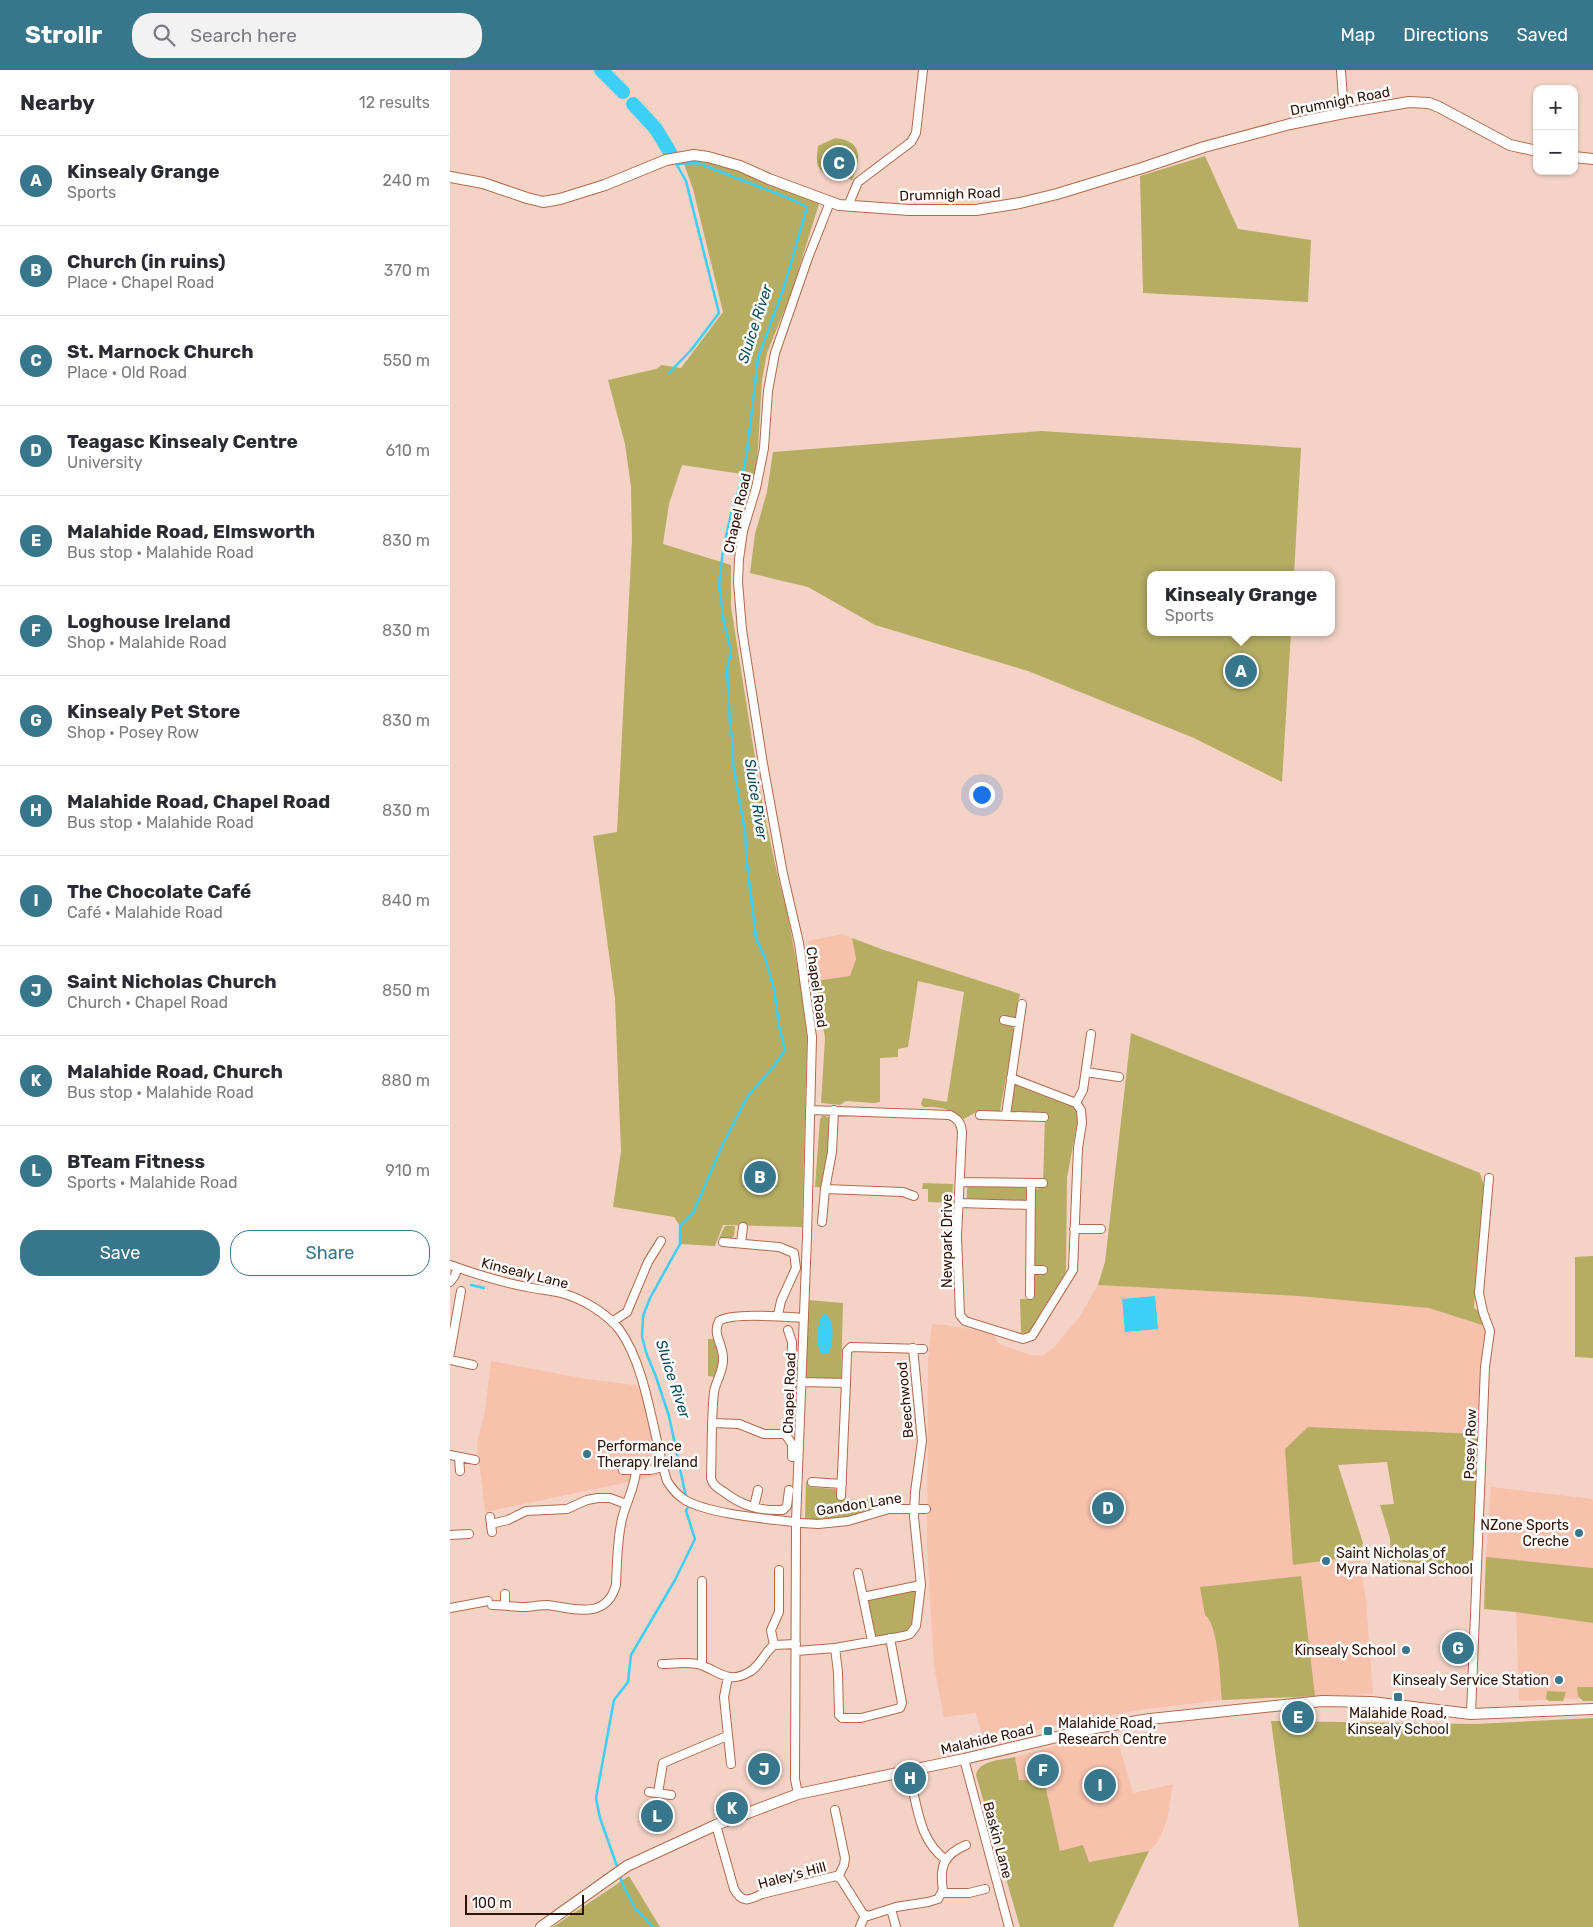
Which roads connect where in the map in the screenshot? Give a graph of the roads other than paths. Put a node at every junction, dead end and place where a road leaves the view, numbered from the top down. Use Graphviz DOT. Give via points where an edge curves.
graph roads {
  1 [pos="923,70"];
  2 [pos="1341,70"];
  3 [pos="1344,112"];
  4 [pos="1533,151"];
  5 [pos="1578,157"];
  6 [pos="1593,159"];
  7 [pos="450,177"];
  8 [pos="830,202"];
  9 [pos="848,206"];
  10 [pos="1022,1004"];
  11 [pos="1004,1020"];
  12 [pos="1019,1023"];
  13 [pos="1091,1034"];
  14 [pos="1086,1072"];
  15 [pos="1119,1077"];
  16 [pos="1011,1078"];
  17 [pos="1076,1103"];
  18 [pos="810,1110"];
  19 [pos="834,1110"];
  20 [pos="980,1115"];
  21 [pos="1006,1115"];
  22 [pos="1044,1117"];
  23 [pos="1489,1178"];
  24 [pos="960,1182"];
  25 [pos="1043,1183"];
  26 [pos="1031,1184"];
  27 [pos="825,1189"];
  28 [pos="914,1196"];
  29 [pos="959,1203"];
  30 [pos="1030,1205"];
  31 [pos="822,1222"];
  32 [pos="742,1227"];
  33 [pos="1101,1228"];
  34 [pos="1074,1229"];
  35 [pos="661,1241"];
  36 [pos="723,1242"];
  37 [pos="741,1243"];
  38 [pos="450,1265"];
  39 [pos="458,1268"];
  40 [pos="1030,1270"];
  41 [pos="1043,1270"];
  42 [pos="450,1282"];
  43 [pos="461,1292"];
  44 [pos="1030,1295"];
  45 [pos="778,1316"];
  46 [pos="804,1318"];
  47 [pos="612,1322"];
  48 [pos="788,1330"];
  49 [pos="912,1348"];
  50 [pos="923,1349"];
  51 [pos="450,1353"];
  52 [pos="450,1360"];
  53 [pos="473,1364"];
  54 [pos="802,1382"];
  55 [pos="846,1383"];
  56 [pos="713,1423"];
  57 [pos="785,1434"];
  58 [pos="450,1455"];
  59 [pos="459,1457"];
  60 [pos="792,1457"];
  61 [pos="475,1460"];
  62 [pos="663,1467"];
  63 [pos="623,1470"];
  64 [pos="636,1470"];
  65 [pos="460,1471"];
  66 [pos="812,1482"];
  67 [pos="842,1484"];
  68 [pos="758,1490"];
  69 [pos="789,1490"];
  70 [pos="842,1496"];
  71 [pos="626,1504"];
  72 [pos="754,1507"];
  73 [pos="915,1509"];
  74 [pos="926,1509"];
  75 [pos="796,1522"];
  76 [pos="491,1525"];
  77 [pos="469,1534"];
  78 [pos="450,1535"];
  79 [pos="779,1570"];
  80 [pos="858,1574"];
  81 [pos="702,1581"];
  82 [pos="921,1585"];
  83 [pos="505,1594"];
  84 [pos="862,1597"];
  85 [pos="505,1605"];
  86 [pos="450,1608"];
  87 [pos="890,1638"];
  88 [pos="872,1641"];
  89 [pos="774,1645"];
  90 [pos="796,1648"];
  91 [pos="835,1648"];
  92 [pos="662,1664"];
  93 [pos="702,1665"];
  94 [pos="728,1676"];
  95 [pos="1593,1709"];
  96 [pos="1471,1714"];
  97 [pos="727,1736"];
  98 [pos="964,1759"];
  99 [pos="731,1764"];
  100 [pos="913,1791"];
  101 [pos="649,1792"];
  102 [pos="658,1794"];
  103 [pos="798,1794"];
  104 [pos="672,1796"];
  105 [pos="835,1810"];
  106 [pos="716,1825"];
  107 [pos="966,1846"];
  108 [pos="946,1860"];
  109 [pos="838,1877"];
  110 [pos="985,1889"];
  111 [pos="942,1893"];
  112 [pos="891,1909"];
  113 [pos="865,1915"];
  114 [pos="541,1927"];
  115 [pos="860,1927"];
  116 [pos="896,1927"];
  117 [pos="1009,1927"];
  1 -- 9 [label="street" via="916,133 912,142 858,182"];
  2 -- 3 [label="street"];
  3 -- 4 [label="main road, Drumnigh Road" via="1409,102 1429,104 1510,145"];
  3 -- 9 [label="main road, Drumnigh Road" via="1204,146 1088,185 1000,207 937,210"];
  5 -- 6 [label="main road"];
  7 -- 8 [label="main road, Drumnigh Road" via="483,183 543,202 605,185 666,160 681,156 708,157 740,166"];
  8 -- 9 [label="main road, Drumnigh Road"];
  8 -- 18 [label="street, Chapel Road" via="775,353 768,391 764,448 743,531 738,582 742,630 763,764 807,995 812,1037"];
  10 -- 12 [label="street"];
  11 -- 12 [label="street"];
  12 -- 16 [label="street"];
  13 -- 14 [label="street"];
  14 -- 15 [label="street"];
  14 -- 17 [label="street" via="1083,1090"];
  16 -- 17 [label="street"];
  16 -- 21 [label="street"];
  17 -- 34 [label="street, Newpark Drive" via="1081,1110 1082,1123"];
  18 -- 19 [label="street, Newpark Drive"];
  18 -- 46 [label="street, Chapel Road"];
  19 -- 24 [label="street, Newpark Drive" via="950,1115 957,1118 962,1132"];
  19 -- 27 [label="street" via="832,1159"];
  20 -- 21 [label="street"];
  21 -- 22 [label="street"];
  23 -- 96 [label="street, Posey Row" via="1479,1293 1490,1331 1485,1367"];
  24 -- 26 [label="street"];
  24 -- 29 [label="street, Newpark Drive"];
  25 -- 26 [label="street"];
  26 -- 30 [label="street"];
  27 -- 28 [label="street" via="903,1192"];
  27 -- 31 [label="street"];
  29 -- 30 [label="street"];
  29 -- 34 [label="street, Newpark Drive" via="960,1315 965,1320 1023,1339 1032,1336 1073,1270"];
  30 -- 40 [label="street"];
  32 -- 37 [label="street"];
  33 -- 34 [label="street"];
  35 -- 47 [label="street" via="648,1262 627,1312"];
  36 -- 37 [label="street"];
  37 -- 45 [label="street" via="779,1247 794,1254 796,1268"];
  38 -- 39 [label="street, Kinsealy Lane"];
  39 -- 42 [label="street"];
  39 -- 47 [label="street, Kinsealy Lane" via="508,1283 566,1294"];
  40 -- 41 [label="street"];
  40 -- 44 [label="street"];
  43 -- 51 [label="street"];
  45 -- 46 [label="street"];
  45 -- 56 [label="street" via="731,1316 719,1321 716,1333 724,1363 714,1389"];
  46 -- 54 [label="street, Chapel Road"];
  47 -- 62 [label="street, Kinsealy Lane" via="629,1347 644,1386"];
  48 -- 57 [label="street" via="792,1342 790,1424"];
  49 -- 50 [label="street, Beechwood"];
  49 -- 55 [label="street, Beechwood" via="848,1348"];
  49 -- 73 [label="street, Beechwood" via="922,1441"];
  52 -- 53 [label="street"];
  54 -- 55 [label="street"];
  54 -- 75 [label="street, Chapel Road"];
  55 -- 67 [label="street, Beechwood"];
  56 -- 57 [label="street" via="734,1423 764,1434"];
  56 -- 72 [label="street" via="713,1484 737,1502"];
  57 -- 60 [label="street" via="792,1444"];
  58 -- 59 [label="street"];
  59 -- 61 [label="street"];
  59 -- 65 [label="street"];
  62 -- 64 [label="street"];
  62 -- 75 [label="street, Kinsealy Lane" via="672,1490 693,1504"];
  63 -- 64 [label="street"];
  64 -- 71 [label="street"];
  66 -- 67 [label="street"];
  67 -- 70 [label="street, Beechwood"];
  68 -- 72 [label="street"];
  69 -- 72 [label="street" via="787,1506 783,1510"];
  71 -- 76 [label="street" via="610,1498 591,1499 566,1509 526,1510"];
  71 -- 85 [label="street" via="618,1539 616,1585 609,1600 600,1606 580,1610"];
  73 -- 74 [label="street, Gandon Lane"];
  73 -- 75 [label="street, Gandon Lane" via="889,1509 832,1523"];
  73 -- 82 [label="street, Beechwood"];
  75 -- 90 [label="street, Chapel Road"];
  77 -- 78 [label="street"];
  79 -- 89 [label="street" via="779,1612 771,1630"];
  80 -- 84 [label="street"];
  81 -- 93 [label="street"];
  82 -- 84 [label="street"];
  82 -- 87 [label="street, Beechwood" via="914,1630 910,1634"];
  83 -- 85 [label="street"];
  84 -- 88 [label="street"];
  85 -- 86 [label="street" via="479,1601"];
  87 -- 88 [label="street"];
  87 -- 91 [label="street" via="902,1703 900,1708 861,1718 842,1718 839,1715"];
  88 -- 91 [label="street"];
  89 -- 90 [label="street"];
  89 -- 94 [label="street" via="753,1669 739,1676"];
  90 -- 91 [label="street"];
  90 -- 103 [label="street, Chapel Road" via="795,1779"];
  92 -- 93 [label="street"];
  93 -- 94 [label="street"];
  94 -- 97 [label="street" via="724,1697"];
  95 -- 96 [label="main road, Malahide Road"];
  96 -- 98 [label="main road, Malahide Road" via="1371,1702 1308,1702 1118,1723"];
  97 -- 99 [label="street"];
  97 -- 102 [label="street" via="663,1763"];
  98 -- 103 [label="main road, Malahide Road"];
  98 -- 117 [label="street, Baskin Lane"];
  100 -- 108 [label="street" via="924,1835"];
  101 -- 102 [label="street"];
  102 -- 104 [label="street"];
  103 -- 106 [label="main road, Malahide Road"];
  105 -- 109 [label="street, Haley's Hill" via="844,1858"];
  106 -- 109 [label="street, Haley's Hill" via="734,1888 744,1900"];
  106 -- 114 [label="main road, Malahide Road" via="627,1866"];
  107 -- 108 [label="street" via="955,1850"];
  108 -- 111 [label="street" via="942,1871"];
  109 -- 113 [label="street, Haley's Hill"];
  110 -- 111 [label="street" via="969,1894"];
  111 -- 112 [label="street" via="938,1899"];
  112 -- 113 [label="street"];
  112 -- 116 [label="street"];
  113 -- 115 [label="street"];
}
